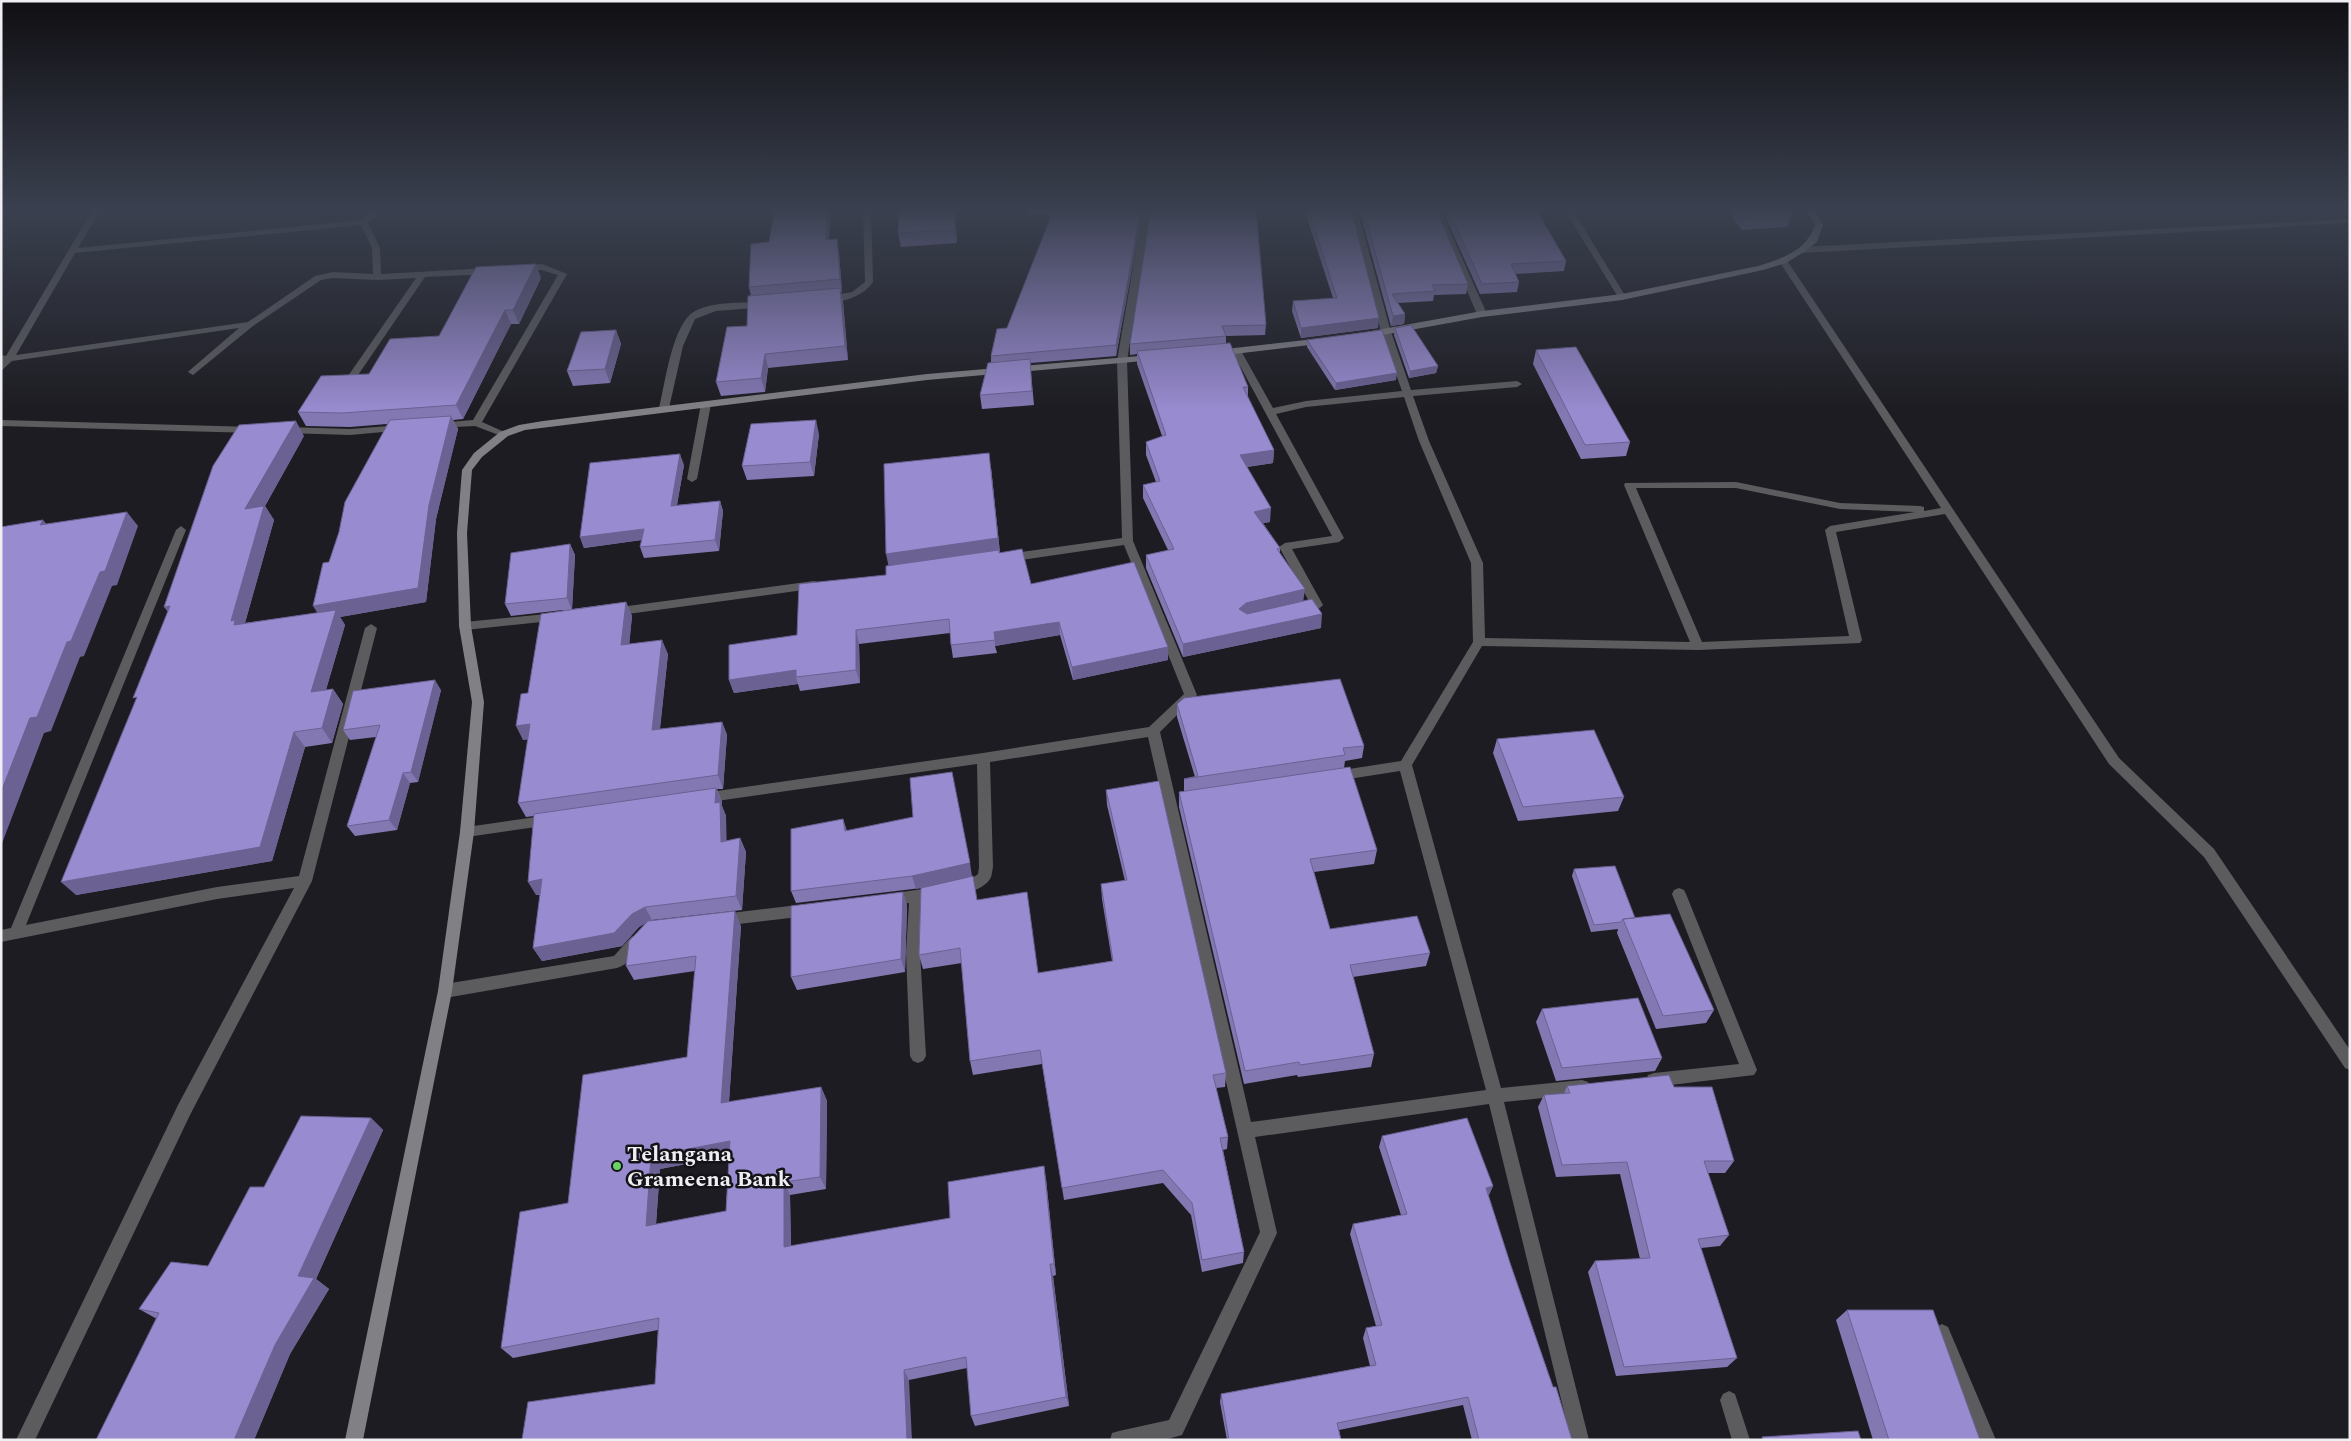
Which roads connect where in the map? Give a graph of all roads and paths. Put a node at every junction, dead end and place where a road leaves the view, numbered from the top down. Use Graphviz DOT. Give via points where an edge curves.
graph roads {
  1 [pos="56,276"];
  2 [pos="327,276"];
  3 [pos="361,276"];
  4 [pos="394,276"];
  5 [pos="421,276"];
  6 [pos="562,276"];
  7 [pos="869,276"];
  8 [pos="1136,276"];
  9 [pos="1371,276"];
  10 [pos="1465,276"];
  11 [pos="1610,276"];
  12 [pos="1719,276"];
  13 [pos="1793,276"];
  14 [pos="377,277"];
  15 [pos="1622,296"];
  16 [pos="817,300"];
  17 [pos="779,304"];
  18 [pos="1482,314"];
  19 [pos="251,324"];
  20 [pos="1386,332"];
  21 [pos="1358,336"];
  22 [pos="1330,340"];
  23 [pos="1237,352"];
  24 [pos="1208,354"];
  25 [pos="5,358"];
  26 [pos="1160,358"];
  27 [pos="1122,361"];
  28 [pos="1,368"];
  29 [pos="193,372"];
  30 [pos="353,376"];
  31 [pos="1516,384"];
  32 [pos="1408,395"];
  33 [pos="706,404"];
  34 [pos="664,408"];
  35 [pos="1270,412"];
  36 [pos="1,423"];
  37 [pos="476,423"];
  38 [pos="428,426"];
  39 [pos="408,428"];
  40 [pos="504,434"];
  41 [pos="692,479"];
  42 [pos="1948,510"];
  43 [pos="181,530"];
  44 [pos="1128,541"];
  45 [pos="991,560"];
  46 [pos="824,583"];
  47 [pos="1290,611"];
  48 [pos="599,613"];
  49 [pos="570,616"];
  50 [pos="465,626"];
  51 [pos="371,628"];
  52 [pos="1479,642"];
  53 [pos="1698,646"];
  54 [pos="1153,731"];
  55 [pos="983,758"];
  56 [pos="1405,765"];
  57 [pos="1326,777"];
  58 [pos="691,800"];
  59 [pos="564,818"];
  60 [pos="467,832"];
  61 [pos="305,881"];
  62 [pos="1679,894"];
  63 [pos="916,897"];
  64 [pos="877,902"];
  65 [pos="819,909"];
  66 [pos="712,921"];
  67 [pos="646,932"];
  68 [pos="16,933"];
  69 [pos="1,936"];
  70 [pos="445,991"];
  71 [pos="918,1056"];
  72 [pos="2350,1063"];
  73 [pos="1642,1081"];
  74 [pos="1593,1086"];
  75 [pos="1495,1096"];
  76 [pos="1245,1131"];
  77 [pos="1942,1333"];
  78 [pos="1729,1400"];
  79 [pos="25,1440"];
  80 [pos="354,1440"];
  81 [pos="1119,1440"];
  82 [pos="1580,1440"];
  83 [pos="1742,1440"];
  84 [pos="1988,1440"];
  1 -- 25 [label="street"];
  2 -- 19 [label="street" via="318,278"];
  3 -- 14 [label="street"];
  4 -- 14 [label="street"];
  5 -- 30 [label="street"];
  6 -- 37 [label="street"];
  7 -- 16 [label="street" via="863,292"];
  8 -- 27 [label="street"];
  9 -- 20 [label="street"];
  10 -- 18 [label="street"];
  11 -- 15 [label="street"];
  12 -- 15 [label="main road"];
  13 -- 42 [label="street"];
  15 -- 18 [label="main road"];
  17 -- 34 [label="street" via="711,309 693,316 683,329"];
  18 -- 20 [label="main road"];
  19 -- 25 [label="street"];
  19 -- 29 [label="street"];
  20 -- 21 [label="main road"];
  20 -- 32 [label="street"];
  22 -- 23 [label="main road"];
  23 -- 24 [label="main road"];
  23 -- 35 [label="street"];
  25 -- 28 [label="street"];
  26 -- 27 [label="main road"];
  27 -- 33 [label="main road" via="927,376"];
  27 -- 44 [label="street"];
  31 -- 32 [label="street"];
  32 -- 35 [label="street" via="1315,403"];
  32 -- 52 [label="street" via="1424,441 1477,563"];
  33 -- 34 [label="main road"];
  33 -- 41 [label="street"];
  34 -- 40 [label="main road" via="523,427"];
  35 -- 47 [label="street" via="1339,538 1285,548 1317,605"];
  36 -- 39 [label="street" via="350,432"];
  37 -- 38 [label="street"];
  37 -- 40 [label="street"];
  40 -- 50 [label="main road" via="488,445 467,470 462,533"];
  42 -- 53 [label="street" via="1830,530 1856,640"];
  42 -- 53 [label="street" via="1840,506 1736,485 1630,485"];
  42 -- 72 [label="street" via="2114,761 2209,853"];
  43 -- 68 [label="street"];
  44 -- 45 [label="street"];
  44 -- 54 [label="street" via="1191,695"];
  46 -- 48 [label="street"];
  49 -- 50 [label="street"];
  50 -- 60 [label="main road" via="478,702"];
  51 -- 61 [label="street"];
  52 -- 53 [label="street"];
  52 -- 56 [label="street"];
  54 -- 55 [label="street"];
  54 -- 76 [label="street" via="1174,800"];
  55 -- 58 [label="street"];
  55 -- 63 [label="street" via="984,877 975,884"];
  56 -- 57 [label="street"];
  56 -- 75 [label="street"];
  59 -- 60 [label="street"];
  60 -- 70 [label="main road"];
  61 -- 68 [label="street" via="217,893"];
  61 -- 79 [label="street" via="184,1110"];
  62 -- 73 [label="street" via="1749,1070"];
  63 -- 64 [label="street"];
  63 -- 71 [label="street" via="913,952"];
  65 -- 66 [label="street"];
  67 -- 70 [label="street" via="617,962"];
  68 -- 69 [label="street"];
  70 -- 80 [label="main road"];
  74 -- 75 [label="street"];
  75 -- 76 [label="street"];
  75 -- 82 [label="street"];
  76 -- 81 [label="street" via="1269,1233 1175,1428"];
  77 -- 84 [label="street"];
  78 -- 83 [label="street"];
}
